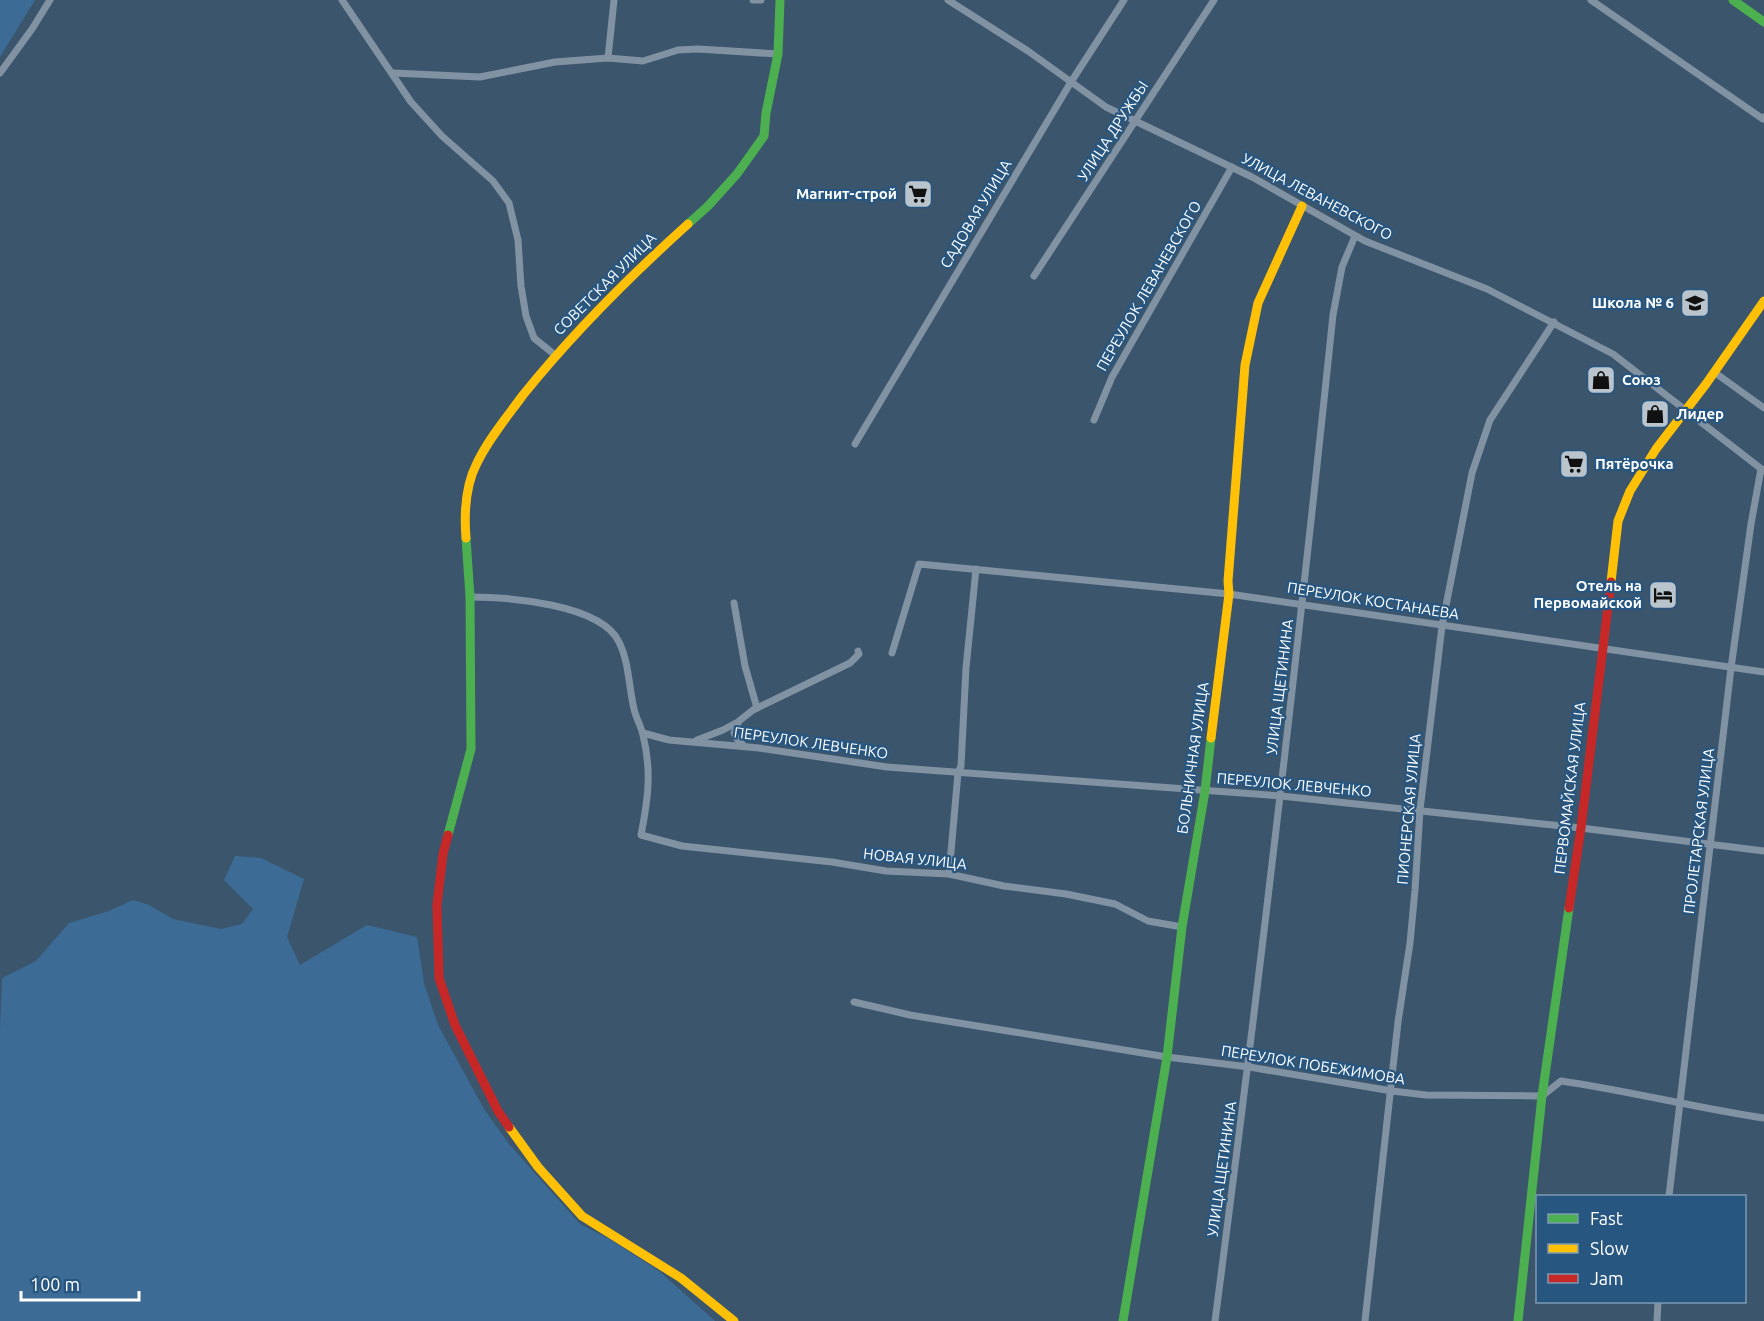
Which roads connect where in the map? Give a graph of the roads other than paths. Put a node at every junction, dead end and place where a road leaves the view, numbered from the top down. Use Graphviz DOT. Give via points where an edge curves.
graph roads {
  1 [pos="50,0"];
  2 [pos="342,0"];
  3 [pos="614,0"];
  4 [pos="753,0"];
  5 [pos="761,0"];
  6 [pos="780,0"];
  7 [pos="948,0"];
  8 [pos="1124,0"];
  9 [pos="1214,0"];
  10 [pos="1591,0"];
  11 [pos="1733,0"];
  12 [pos="1764,22"];
  13 [pos="778,54"];
  14 [pos="608,58"];
  15 [pos="0,73"];
  16 [pos="393,74"];
  17 [pos="1071,82"];
  18 [pos="1764,117"];
  19 [pos="1136,121"];
  20 [pos="1232,167"];
  21 [pos="1302,206"];
  22 [pos="1355,236"];
  23 [pos="1034,276"];
  24 [pos="1764,301"];
  25 [pos="1554,322"];
  26 [pos="555,356"];
  27 [pos="1714,372"];
  28 [pos="1764,408"];
  29 [pos="1686,411"];
  30 [pos="1094,420"];
  31 [pos="855,444"];
  32 [pos="1763,470"];
  33 [pos="976,569"];
  34 [pos="1229,594"];
  35 [pos="471,597"];
  36 [pos="735,603"];
  37 [pos="1303,604"];
  38 [pos="1442,626"];
  39 [pos="1603,648"];
  40 [pos="858,651"];
  41 [pos="892,652"];
  42 [pos="1731,668"];
  43 [pos="1764,672"];
  44 [pos="757,708"];
  45 [pos="739,721"];
  46 [pos="643,733"];
  47 [pos="692,742"];
  48 [pos="744,746"];
  49 [pos="958,773"];
  50 [pos="1205,791"];
  51 [pos="1281,796"];
  52 [pos="1420,810"];
  53 [pos="1581,828"];
  54 [pos="1711,844"];
  55 [pos="1764,851"];
  56 [pos="950,874"];
  57 [pos="1182,927"];
  58 [pos="855,1002"];
  59 [pos="1167,1057"];
  60 [pos="1249,1067"];
  61 [pos="1392,1091"];
  62 [pos="1542,1096"];
  63 [pos="1679,1104"];
  64 [pos="1764,1118"];
  65 [pos="1669,1195"];
  66 [pos="1658,1303"];
  67 [pos="734,1321"];
  68 [pos="1123,1321"];
  69 [pos="1215,1321"];
  70 [pos="1365,1321"];
  71 [pos="1518,1321"];
  72 [pos="1657,1321"];
  1 -- 15 [label="street"];
  2 -- 16 [label="street"];
  3 -- 14 [label="street"];
  4 -- 5 [label="street"];
  6 -- 13 [label="street, СОВЕТСКАЯ УЛИЦА"];
  7 -- 17 [label="street, УЛИЦА ЛЕВАНЕВСКОГО"];
  8 -- 17 [label="street, САДОВАЯ УЛИЦА"];
  9 -- 19 [label="street, УЛИЦА ДРУЖБЫ"];
  10 -- 18 [label="street"];
  11 -- 12 [label="street"];
  13 -- 14 [label="street" via="698,49 678,50 643,61"];
  13 -- 26 [label="street, СОВЕТСКАЯ УЛИЦА" via="764,136 737,174 708,206 628,278"];
  14 -- 16 [label="street" via="555,62 480,77"];
  16 -- 26 [label="street" via="419,111 492,181 509,203 518,240 525,316 534,338"];
  17 -- 19 [label="street, УЛИЦА ЛЕВАНЕВСКОГО"];
  17 -- 31 [label="street, САДОВАЯ УЛИЦА"];
  19 -- 20 [label="street, УЛИЦА ЛЕВАНЕВСКОГО"];
  19 -- 23 [label="street, УЛИЦА ДРУЖБЫ"];
  20 -- 21 [label="street, УЛИЦА ЛЕВАНЕВСКОГО"];
  20 -- 30 [label="street, ПЕРЕУЛОК ЛЕВАНЕВСКОГО" via="1112,377"];
  21 -- 22 [label="street, УЛИЦА ЛЕВАНЕВСКОГО"];
  21 -- 34 [label="street, БОЛЬНИЧНАЯ УЛИЦА" via="1258,303 1245,365"];
  22 -- 25 [label="street, УЛИЦА ЛЕВАНЕВСКОГО" via="1487,289"];
  22 -- 37 [label="street, УЛИЦА ЩЕТИНИНА" via="1342,267 1333,315"];
  24 -- 27 [label="street, ПЕРВОМАЙСКАЯ УЛИЦА"];
  25 -- 29 [label="street, УЛИЦА ЛЕВАНЕВСКОГО" via="1613,354"];
  25 -- 38 [label="street, ПИОНЕРСКАЯ УЛИЦА" via="1490,420 1472,473"];
  26 -- 35 [label="street, СОВЕТСКАЯ УЛИЦА" via="496,430 476,464 464,508"];
  27 -- 28 [label="street"];
  27 -- 29 [label="street, ПЕРВОМАЙСКАЯ УЛИЦА"];
  29 -- 32 [label="street, УЛИЦА ЛЕВАНЕВСКОГО"];
  29 -- 39 [label="street, ПЕРВОМАЙСКАЯ УЛИЦА" via="1624,501 1618,521"];
  32 -- 42 [label="street, ПРОЛЕТАРСКАЯ УЛИЦА" via="1751,524"];
  33 -- 34 [label="street, ПЕРЕУЛОК КОСТАНАЕВА"];
  33 -- 41 [label="street, ПЕРЕУЛОК КОСТАНАЕВА" via="919,564"];
  33 -- 49 [label="street"];
  34 -- 37 [label="street, ПЕРЕУЛОК КОСТАНАЕВА"];
  34 -- 50 [label="street, БОЛЬНИЧНАЯ УЛИЦА"];
  35 -- 46 [label="street" via="531,602 579,612 603,623 619,640"];
  35 -- 67 [label="street, СОВЕТСКАЯ УЛИЦА" via="471,749 443,854 437,905 439,978 454,1025 498,1111 538,1167 582,1216 681,1278"];
  36 -- 44 [label="street" via="745,666"];
  37 -- 38 [label="street, ПЕРЕУЛОК КОСТАНАЕВА"];
  37 -- 51 [label="street, УЛИЦА ЩЕТИНИНА"];
  38 -- 39 [label="street, ПЕРЕУЛОК КОСТАНАЕВА"];
  38 -- 52 [label="street, ПИОНЕРСКАЯ УЛИЦА"];
  39 -- 42 [label="street, ПЕРЕУЛОК КОСТАНАЕВА"];
  39 -- 53 [label="street, ПЕРВОМАЙСКАЯ УЛИЦА"];
  40 -- 44 [label="street" via="850,663"];
  42 -- 43 [label="street, ПЕРЕУЛОК КОСТАНАЕВА"];
  42 -- 54 [label="street, ПРОЛЕТАРСКАЯ УЛИЦА"];
  44 -- 45 [label="street"];
  45 -- 47 [label="street"];
  45 -- 48 [label="street" via="734,733"];
  46 -- 47 [label="street, ПЕРЕУЛОК ЛЕВЧЕНКО"];
  46 -- 56 [label="street, НОВАЯ УЛИЦА" via="650,773 641,835 682,846 886,871"];
  47 -- 48 [label="street, ПЕРЕУЛОК ЛЕВЧЕНКО"];
  48 -- 49 [label="street, ПЕРЕУЛОК ЛЕВЧЕНКО"];
  49 -- 50 [label="street, ПЕРЕУЛОК ЛЕВЧЕНКО"];
  49 -- 56 [label="street"];
  50 -- 51 [label="street, ПЕРЕУЛОК ЛЕВЧЕНКО"];
  50 -- 57 [label="street, БОЛЬНИЧНАЯ УЛИЦА"];
  51 -- 52 [label="street, ПЕРЕУЛОК ЛЕВЧЕНКО"];
  51 -- 60 [label="street, УЛИЦА ЩЕТИНИНА"];
  52 -- 53 [label="street, ПЕРЕУЛОК ЛЕВЧЕНКО"];
  52 -- 61 [label="street, ПИОНЕРСКАЯ УЛИЦА"];
  53 -- 54 [label="street, ПЕРЕУЛОК ЛЕВЧЕНКО"];
  53 -- 62 [label="street, ПЕРВОМАЙСКАЯ УЛИЦА"];
  54 -- 55 [label="street, ПЕРЕУЛОК ЛЕВЧЕНКО"];
  54 -- 63 [label="street, ПРОЛЕТАРСКАЯ УЛИЦА"];
  56 -- 57 [label="street, НОВАЯ УЛИЦА" via="1114,904 1148,921"];
  57 -- 59 [label="street, БОЛЬНИЧНАЯ УЛИЦА"];
  58 -- 59 [label="street, ПЕРЕУЛОК ПОБЕЖИМОВА" via="910,1015"];
  59 -- 60 [label="street, ПЕРЕУЛОК ПОБЕЖИМОВА"];
  59 -- 68 [label="street, БОЛЬНИЧНАЯ УЛИЦА"];
  60 -- 61 [label="street, ПЕРЕУЛОК ПОБЕЖИМОВА"];
  60 -- 69 [label="street, УЛИЦА ЩЕТИНИНА"];
  61 -- 62 [label="street, ПЕРЕУЛОК ПОБЕЖИМОВА"];
  61 -- 70 [label="street, ПИОНЕРСКАЯ УЛИЦА"];
  62 -- 63 [label="street, ПЕРЕУЛОК ПОБЕЖИМОВА" via="1562,1082"];
  62 -- 71 [label="street, ПЕРВОМАЙСКАЯ УЛИЦА"];
  63 -- 64 [label="street, ПЕРЕУЛОК ПОБЕЖИМОВА"];
  63 -- 65 [label="street, ПРОЛЕТАРСКАЯ УЛИЦА"];
  66 -- 72 [label="street"];
}
